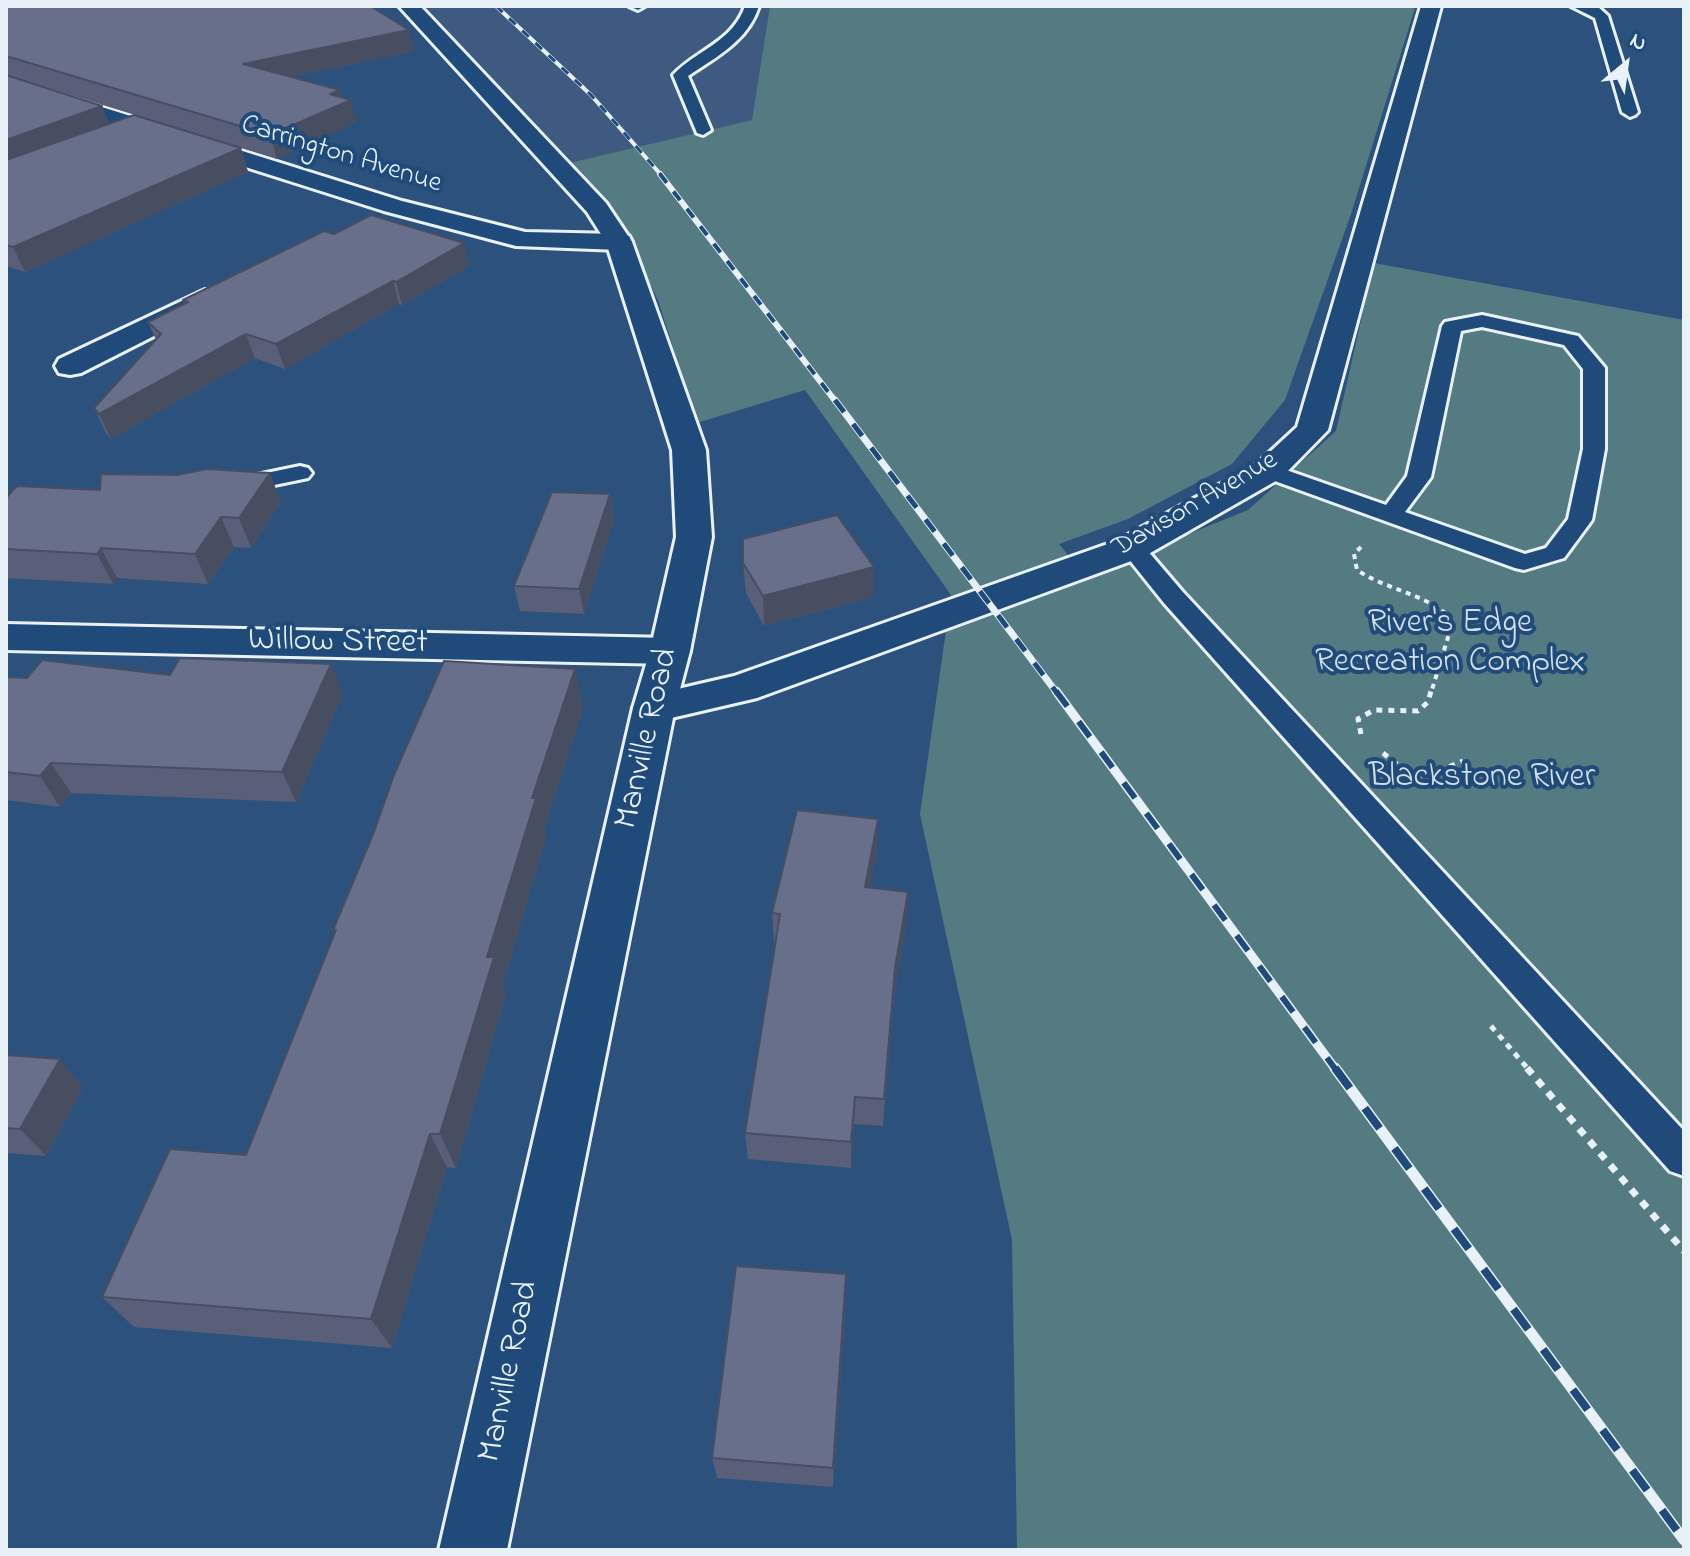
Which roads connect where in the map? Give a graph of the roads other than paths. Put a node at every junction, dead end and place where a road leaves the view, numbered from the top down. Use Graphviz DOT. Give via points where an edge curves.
graph roads {
  1 [pos="409,6"];
  2 [pos="752,6"];
  3 [pos="1431,6"];
  4 [pos="1578,6"];
  5 [pos="6,84"];
  6 [pos="1630,112"];
  7 [pos="143,127"];
  8 [pos="703,130"];
  9 [pos="102,143"];
  10 [pos="393,206"];
  11 [pos="351,227"];
  12 [pos="619,242"];
  13 [pos="225,289"];
  14 [pos="70,366"];
  15 [pos="1269,471"];
  16 [pos="300,473"];
  17 [pos="204,492"];
  18 [pos="1391,514"];
  19 [pos="1132,548"];
  20 [pos="6,637"];
  21 [pos="670,651"];
  22 [pos="654,708"];
  23 [pos="1684,1158"];
  24 [pos="473,1550"];
  1 -- 12 [label="street, Manville Road" via="597,208"];
  2 -- 8 [label="lane" via="750,16 728,41 680,75"];
  3 -- 15 [label="street, Davison Avenue" via="1312,430"];
  4 -- 6 [label="lane" via="1601,16"];
  5 -- 7 [label="street, Carrington Avenue"];
  7 -- 9 [label="street"];
  7 -- 10 [label="street, Carrington Avenue"];
  10 -- 11 [label="street"];
  10 -- 12 [label="street, Carrington Avenue" via="525,240"];
  12 -- 21 [label="street, Manville Road" via="689,450 694,537"];
  13 -- 14 [label="street"];
  15 -- 18 [label="lane"];
  15 -- 19 [label="street, Davison Avenue"];
  16 -- 17 [label="lane"];
  18 -- 18 [label="lane" via="1419,477 1452,326 1482,321 1571,340 1594,368 1594,449 1580,520 1555,553 1524,562"];
  19 -- 22 [label="street, Davison Avenue" via="742,688"];
  19 -- 23 [label="lane"];
  20 -- 21 [label="street, Willow Street"];
  21 -- 22 [label="street, Manville Road"];
  22 -- 24 [label="street, Manville Road"];
}
